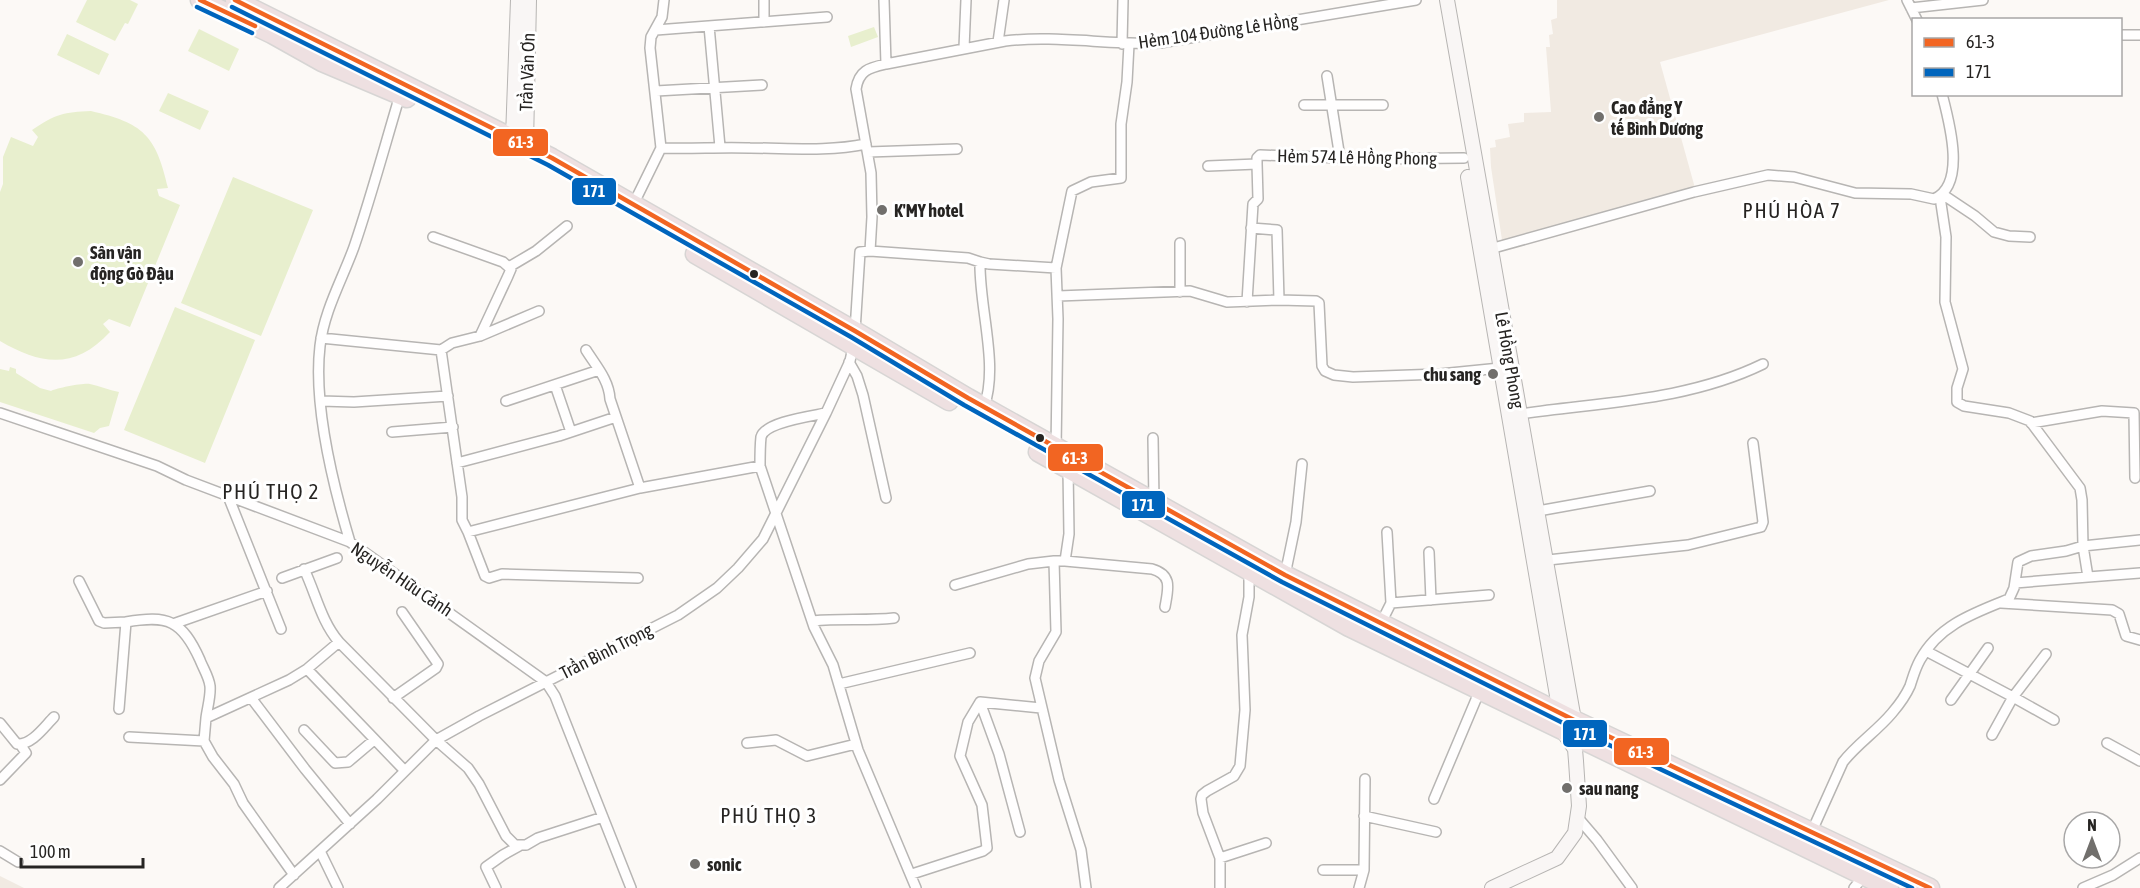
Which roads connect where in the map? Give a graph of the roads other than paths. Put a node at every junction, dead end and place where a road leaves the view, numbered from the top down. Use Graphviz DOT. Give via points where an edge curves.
graph roads {
  1 [pos="200,0"];
  2 [pos="235,0"];
  3 [pos="518,0"];
  4 [pos="529,0"];
  5 [pos="664,0"];
  6 [pos="764,0"];
  7 [pos="884,0"];
  8 [pos="966,0"];
  9 [pos="1004,0"];
  10 [pos="1123,0"];
  11 [pos="1416,0"];
  12 [pos="1437,0"];
  13 [pos="1446,0"];
  14 [pos="1983,0"];
  15 [pos="1909,4"];
  16 [pos="827,16"];
  17 [pos="1916,18"];
  18 [pos="764,22"];
  19 [pos="709,26"];
  20 [pos="656,30"];
  21 [pos="2122,35"];
  22 [pos="2140,35"];
  23 [pos="999,42"];
  24 [pos="1125,44"];
  25 [pos="964,48"];
  26 [pos="886,64"];
  27 [pos="1328,76"];
  28 [pos="762,85"];
  29 [pos="715,88"];
  30 [pos="656,91"];
  31 [pos="400,95"];
  32 [pos="1942,96"];
  33 [pos="1304,105"];
  34 [pos="1383,105"];
  35 [pos="1332,106"];
  36 [pos="519,141"];
  37 [pos="720,147"];
  38 [pos="661,148"];
  39 [pos="867,148"];
  40 [pos="957,149"];
  41 [pos="1340,158"];
  42 [pos="1464,158"];
  43 [pos="1257,164"];
  44 [pos="1208,166"];
  45 [pos="1941,195"];
  46 [pos="633,205"];
  47 [pos="567,226"];
  48 [pos="1251,228"];
  49 [pos="434,237"];
  50 [pos="2030,237"];
  51 [pos="1180,243"];
  52 [pos="1490,249"];
  53 [pos="870,251"];
  54 [pos="981,262"];
  55 [pos="510,267"];
  56 [pos="1056,268"];
  57 [pos="1180,292"];
  58 [pos="1058,296"];
  59 [pos="1279,300"];
  60 [pos="1247,302"];
  61 [pos="539,311"];
  62 [pos="480,336"];
  63 [pos="321,338"];
  64 [pos="853,347"];
  65 [pos="441,350"];
  66 [pos="586,350"];
  67 [pos="1763,364"];
  68 [pos="1500,368"];
  69 [pos="599,370"];
  70 [pos="555,385"];
  71 [pos="448,396"];
  72 [pos="321,401"];
  73 [pos="506,401"];
  74 [pos="984,407"];
  75 [pos="0,413"];
  76 [pos="826,413"];
  77 [pos="2137,413"];
  78 [pos="1520,414"];
  79 [pos="616,417"];
  80 [pos="2031,423"];
  81 [pos="453,427"];
  82 [pos="392,432"];
  83 [pos="572,432"];
  84 [pos="1153,438"];
  85 [pos="1753,443"];
  86 [pos="1056,448"];
  87 [pos="457,463"];
  88 [pos="1302,464"];
  89 [pos="760,466"];
  90 [pos="1068,469"];
  91 [pos="2135,478"];
  92 [pos="640,488"];
  93 [pos="1650,491"];
  94 [pos="228,496"];
  95 [pos="886,498"];
  96 [pos="1154,502"];
  97 [pos="1538,510"];
  98 [pos="776,512"];
  99 [pos="468,532"];
  100 [pos="1388,532"];
  101 [pos="2140,540"];
  102 [pos="350,542"];
  103 [pos="2083,546"];
  104 [pos="1429,552"];
  105 [pos="337,558"];
  106 [pos="1548,560"];
  107 [pos="1054,561"];
  108 [pos="1065,561"];
  109 [pos="304,570"];
  110 [pos="1249,570"];
  111 [pos="2140,573"];
  112 [pos="1285,575"];
  113 [pos="2088,577"];
  114 [pos="282,578"];
  115 [pos="638,578"];
  116 [pos="80,580"];
  117 [pos="2014,583"];
  118 [pos="955,585"];
  119 [pos="267,591"];
  120 [pos="1489,595"];
  121 [pos="1431,600"];
  122 [pos="1391,603"];
  123 [pos="1998,603"];
  124 [pos="1166,607"];
  125 [pos="402,612"];
  126 [pos="894,618"];
  127 [pos="813,621"];
  128 [pos="126,622"];
  129 [pos="1381,623"];
  130 [pos="173,624"];
  131 [pos="281,629"];
  132 [pos="2140,640"];
  133 [pos="339,642"];
  134 [pos="1988,648"];
  135 [pos="1926,651"];
  136 [pos="970,653"];
  137 [pos="2046,654"];
  138 [pos="308,669"];
  139 [pos="1970,674"];
  140 [pos="546,682"];
  141 [pos="839,684"];
  142 [pos="1480,690"];
  143 [pos="2013,697"];
  144 [pos="393,698"];
  145 [pos="252,699"];
  146 [pos="1951,700"];
  147 [pos="980,702"];
  148 [pos="1041,708"];
  149 [pos="119,709"];
  150 [pos="54,717"];
  151 [pos="206,718"];
  152 [pos="2054,720"];
  153 [pos="0,723"];
  154 [pos="304,730"];
  155 [pos="1570,730"];
  156 [pos="1992,735"];
  157 [pos="129,737"];
  158 [pos="374,740"];
  159 [pos="436,740"];
  160 [pos="204,741"];
  161 [pos="747,743"];
  162 [pos="2107,743"];
  163 [pos="21,744"];
  164 [pos="856,744"];
  165 [pos="2140,761"];
  166 [pos="405,771"];
  167 [pos="1365,779"];
  168 [pos="0,780"];
  169 [pos="1434,799"];
  170 [pos="1364,816"];
  171 [pos="603,817"];
  172 [pos="1579,819"];
  173 [pos="350,824"];
  174 [pos="1812,831"];
  175 [pos="1020,832"];
  176 [pos="1436,832"];
  177 [pos="1266,843"];
  178 [pos="519,846"];
  179 [pos="0,851"];
  180 [pos="320,851"];
  181 [pos="1220,858"];
  182 [pos="2140,858"];
  183 [pos="18,862"];
  184 [pos="1323,870"];
  185 [pos="1364,870"];
  186 [pos="912,874"];
  187 [pos="294,875"];
  188 [pos="1859,882"];
  189 [pos="631,886"];
  190 [pos="283,887"];
  191 [pos="916,887"];
  192 [pos="338,888"];
  193 [pos="496,888"];
  194 [pos="620,888"];
  195 [pos="904,888"];
  196 [pos="1086,888"];
  197 [pos="1220,888"];
  198 [pos="1359,888"];
  199 [pos="1492,888"];
  200 [pos="1632,888"];
  201 [pos="1889,888"];
  202 [pos="1930,888"];
  203 [pos="2083,888"];
  1 -- 31 [label="highway" via="322,62"];
  2 -- 36 [label="highway"];
  3 -- 36 [label="street, Trần Văn Ơn"];
  4 -- 36 [label="street, Trần Văn Ơn"];
  5 -- 20 [label="street"];
  6 -- 18 [label="street"];
  7 -- 26 [label="street"];
  8 -- 25 [label="street"];
  9 -- 23 [label="street"];
  10 -- 24 [label="street"];
  11 -- 24 [label="street, Hẻm 104 Đường Lê Hồng" via="1223,34"];
  12 -- 42 [label="street, Lê Hồng Phong"];
  13 -- 52 [label="street, Lê Hồng Phong"];
  14 -- 15 [label="street"];
  15 -- 17 [label="street"];
  16 -- 18 [label="street"];
  18 -- 19 [label="street"];
  19 -- 20 [label="street"];
  19 -- 29 [label="street"];
  20 -- 30 [label="street" via="650,48"];
  21 -- 22 [label="street"];
  23 -- 24 [label="street, Hẻm 104 Đường Lê Hồng" via="1025,38"];
  23 -- 25 [label="street, Hẻm 104 Đường Lê Hồng"];
  24 -- 56 [label="street" via="1127,82 1121,124 1121,178 1091,182 1072,191"];
  25 -- 26 [label="street, Hẻm 104 Đường Lê Hồng"];
  26 -- 39 [label="street, Hẻm 104 Đường Lê Hồng" via="872,67 858,79 856,89"];
  27 -- 35 [label="street"];
  28 -- 29 [label="street"];
  29 -- 30 [label="street"];
  29 -- 37 [label="street"];
  30 -- 38 [label="street"];
  31 -- 63 [label="street" via="354,247 329,306"];
  31 -- 64 [label="highway" via="542,165"];
  32 -- 45 [label="street" via="1953,156 1949,184"];
  33 -- 35 [label="street"];
  34 -- 35 [label="street"];
  35 -- 41 [label="street"];
  36 -- 46 [label="highway"];
  37 -- 38 [label="street"];
  37 -- 39 [label="street"];
  38 -- 46 [label="street"];
  39 -- 40 [label="street"];
  39 -- 53 [label="street, Hẻm 104 Đường Lê Hồng" via="873,198"];
  41 -- 42 [label="street, Hẻm 574 Lê Hồng Phong"];
  41 -- 43 [label="street, Hẻm 574 Lê Hồng Phong" via="1260,155"];
  42 -- 68 [label="street, Lê Hồng Phong"];
  43 -- 44 [label="street"];
  43 -- 48 [label="street" via="1258,199"];
  45 -- 50 [label="street" via="1994,232"];
  45 -- 52 [label="street" via="1934,199 1911,194 1855,193 1794,177 1768,175"];
  45 -- 80 [label="street" via="1946,237 1945,302 1964,369 1957,388 1958,402 2022,416"];
  46 -- 64 [label="highway"];
  47 -- 55 [label="street"];
  48 -- 59 [label="street" via="1277,230"];
  48 -- 60 [label="street"];
  49 -- 55 [label="street"];
  51 -- 57 [label="street"];
  52 -- 78 [label="street, Lê Hồng Phong"];
  53 -- 54 [label="street"];
  53 -- 64 [label="street, Hẻm 104 Đường Lê Hồng" via="860,252"];
  54 -- 56 [label="street"];
  54 -- 74 [label="street" via="990,376"];
  55 -- 62 [label="street"];
  56 -- 58 [label="street"];
  57 -- 58 [label="street"];
  57 -- 60 [label="street"];
  58 -- 86 [label="street"];
  59 -- 60 [label="street"];
  59 -- 68 [label="street" via="1319,303 1322,366 1334,375 1440,374"];
  61 -- 62 [label="street"];
  62 -- 65 [label="street"];
  63 -- 65 [label="street"];
  63 -- 72 [label="street"];
  64 -- 74 [label="highway"];
  64 -- 76 [label="street, Trần Bình Trọng"];
  64 -- 90 [label="highway"];
  64 -- 95 [label="street"];
  65 -- 71 [label="street"];
  66 -- 69 [label="street"];
  67 -- 78 [label="street" via="1687,391"];
  68 -- 155 [label="street, Lê Hồng Phong"];
  69 -- 70 [label="street"];
  69 -- 79 [label="street" via="609,388"];
  70 -- 73 [label="street"];
  70 -- 83 [label="street"];
  71 -- 72 [label="street"];
  71 -- 81 [label="street"];
  72 -- 102 [label="street" via="336,495"];
  74 -- 86 [label="highway"];
  75 -- 94 [label="street, Nguyễn Hữu Cảnh" via="158,466"];
  76 -- 89 [label="street" via="767,429 762,435"];
  76 -- 98 [label="street, Trần Bình Trọng"];
  77 -- 80 [label="street" via="2102,411"];
  77 -- 91 [label="street"];
  78 -- 97 [label="street, Lê Hồng Phong"];
  79 -- 83 [label="street"];
  79 -- 92 [label="street"];
  80 -- 103 [label="street" via="2080,488"];
  81 -- 82 [label="street"];
  81 -- 87 [label="street"];
  83 -- 87 [label="street"];
  84 -- 96 [label="street"];
  85 -- 106 [label="street" via="1761,526 1688,545"];
  86 -- 96 [label="highway"];
  87 -- 99 [label="street" via="462,520"];
  88 -- 112 [label="street"];
  89 -- 92 [label="street"];
  89 -- 98 [label="street"];
  90 -- 108 [label="street"];
  90 -- 110 [label="highway"];
  92 -- 99 [label="street"];
  93 -- 97 [label="street"];
  94 -- 102 [label="street, Nguyễn Hữu Cảnh"];
  94 -- 119 [label="street"];
  96 -- 112 [label="highway"];
  97 -- 106 [label="street, Lê Hồng Phong"];
  98 -- 127 [label="street"];
  98 -- 140 [label="street, Trần Bình Trọng" via="763,539 717,588 678,615"];
  99 -- 115 [label="street" via="489,578 502,574"];
  100 -- 122 [label="street"];
  101 -- 103 [label="street"];
  102 -- 140 [label="street, Nguyễn Hữu Cảnh"];
  103 -- 113 [label="street"];
  103 -- 117 [label="street" via="2023,559 2018,562"];
  104 -- 121 [label="street"];
  105 -- 109 [label="street"];
  106 -- 155 [label="street, Lê Hồng Phong"];
  107 -- 108 [label="street"];
  107 -- 118 [label="street" via="1028,564"];
  107 -- 148 [label="street" via="1056,632 1039,661 1035,678"];
  108 -- 124 [label="street" via="1161,572 1167,581"];
  109 -- 114 [label="street"];
  109 -- 133 [label="street" via="324,621"];
  110 -- 142 [label="highway" via="1350,627"];
  110 -- 181 [label="street" via="1242,635 1245,710 1240,766 1234,776 1206,791 1201,800"];
  111 -- 113 [label="street"];
  112 -- 129 [label="highway"];
  113 -- 117 [label="street"];
  116 -- 128 [label="street" via="99,621"];
  117 -- 123 [label="street" via="2009,599"];
  119 -- 130 [label="street"];
  119 -- 131 [label="street"];
  120 -- 121 [label="street"];
  121 -- 122 [label="street"];
  122 -- 129 [label="street"];
  123 -- 132 [label="street" via="2112,610 2119,614 2126,636"];
  123 -- 135 [label="street" via="1950,626"];
  125 -- 144 [label="street" via="438,664"];
  126 -- 127 [label="street"];
  127 -- 141 [label="street"];
  128 -- 130 [label="street" via="147,619"];
  128 -- 149 [label="street"];
  129 -- 155 [label="highway"];
  130 -- 151 [label="street" via="188,635 209,682"];
  133 -- 138 [label="street"];
  133 -- 144 [label="street"];
  134 -- 139 [label="street"];
  135 -- 139 [label="street"];
  135 -- 174 [label="street" via="1892,713 1843,762"];
  136 -- 141 [label="street"];
  137 -- 143 [label="street"];
  138 -- 145 [label="street"];
  138 -- 158 [label="street"];
  139 -- 143 [label="street"];
  139 -- 146 [label="street"];
  140 -- 159 [label="street, Trần Bình Trọng"];
  140 -- 171 [label="street, Nguyễn Hữu Cảnh"];
  141 -- 164 [label="street"];
  142 -- 155 [label="highway"];
  142 -- 169 [label="street"];
  143 -- 152 [label="street"];
  143 -- 156 [label="street"];
  144 -- 159 [label="street"];
  145 -- 151 [label="street"];
  145 -- 173 [label="street"];
  147 -- 148 [label="street"];
  147 -- 175 [label="street"];
  147 -- 186 [label="street" via="968,722 960,756 982,805 987,848"];
  148 -- 196 [label="street" via="1081,850"];
  150 -- 163 [label="street" via="29,742"];
  151 -- 160 [label="street"];
  153 -- 163 [label="street"];
  154 -- 158 [label="street" via="335,763 348,762"];
  155 -- 172 [label="street, Lê Hồng Phong"];
  155 -- 174 [label="highway"];
  155 -- 188 [label="highway"];
  157 -- 160 [label="street"];
  158 -- 166 [label="street"];
  159 -- 166 [label="street, Trần Bình Trọng"];
  159 -- 178 [label="street" via="468,768 506,836"];
  160 -- 187 [label="street"];
  161 -- 164 [label="street" via="776,740 807,756"];
  162 -- 165 [label="street"];
  163 -- 168 [label="street" via="26,753"];
  164 -- 186 [label="street"];
  166 -- 173 [label="street, Trần Bình Trọng"];
  167 -- 170 [label="street"];
  170 -- 176 [label="street"];
  170 -- 185 [label="street"];
  171 -- 178 [label="street"];
  171 -- 189 [label="street, Nguyễn Hữu Cảnh"];
  172 -- 199 [label="street, Lê Hồng Phong" via="1575,833 1557,858"];
  172 -- 200 [label="street"];
  173 -- 180 [label="street, Trần Bình Trọng"];
  174 -- 202 [label="highway"];
  177 -- 181 [label="street"];
  178 -- 193 [label="street" via="486,867"];
  179 -- 183 [label="street"];
  180 -- 187 [label="street, Trần Bình Trọng"];
  180 -- 192 [label="street"];
  181 -- 197 [label="street"];
  182 -- 203 [label="street"];
  184 -- 185 [label="street"];
  185 -- 198 [label="street"];
  186 -- 191 [label="street"];
  187 -- 190 [label="street, Trần Bình Trọng"];
  188 -- 201 [label="highway"];
  189 -- 194 [label="street"];
  191 -- 195 [label="street"];
}
